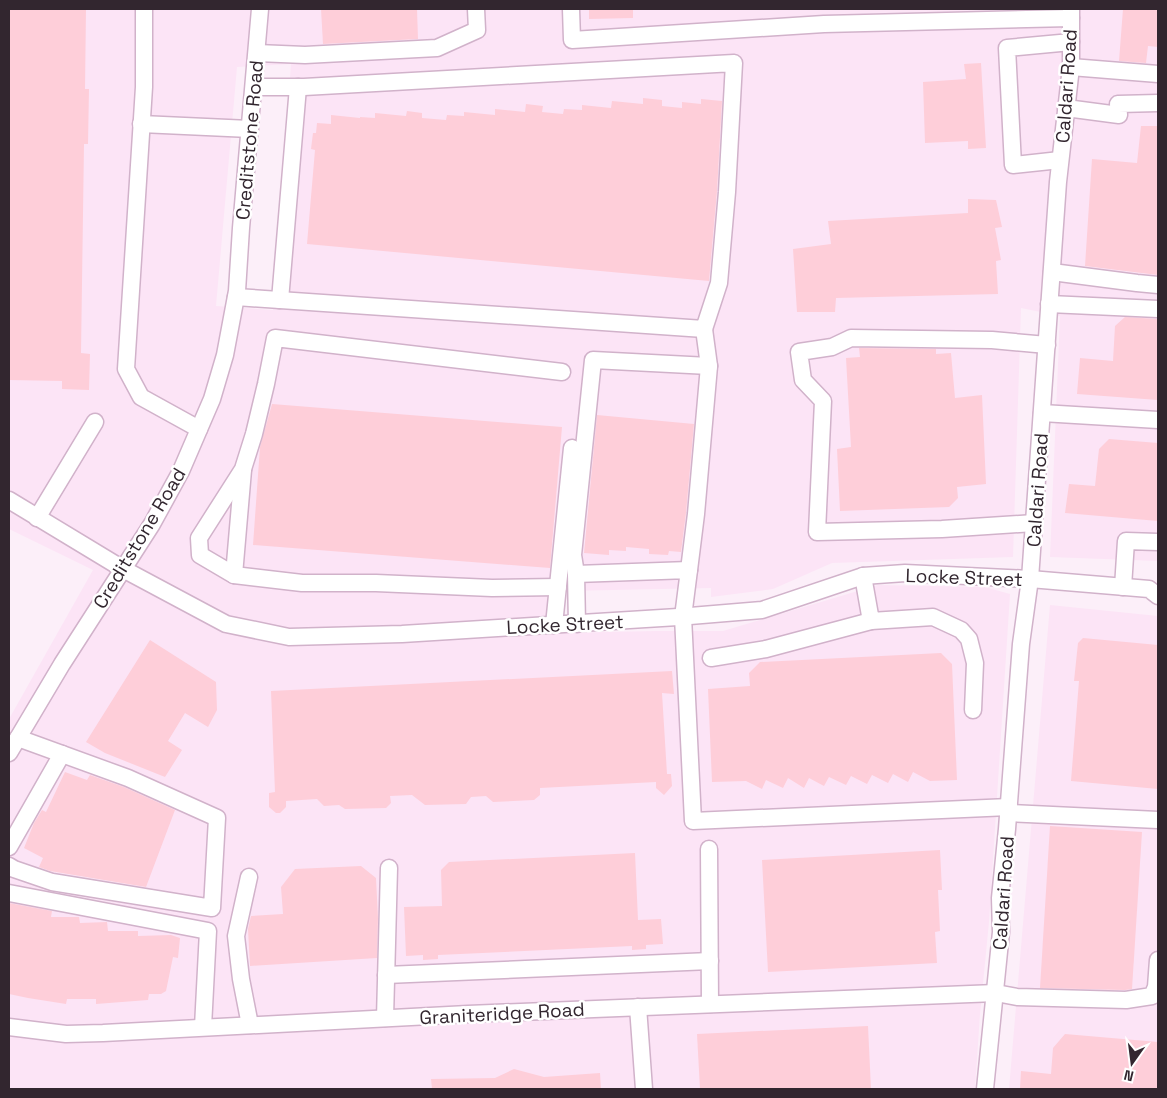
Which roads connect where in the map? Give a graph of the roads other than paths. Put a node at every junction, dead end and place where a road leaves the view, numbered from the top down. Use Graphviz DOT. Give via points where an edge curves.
graph roads {
  1 [pos="144,9"];
  2 [pos="260,9"];
  3 [pos="476,9"];
  4 [pos="571,9"];
  5 [pos="1071,13"];
  6 [pos="1023,14"];
  7 [pos="1071,42"];
  8 [pos="257,53"];
  9 [pos="1071,67"];
  10 [pos="1158,74"];
  11 [pos="254,87"];
  12 [pos="298,87"];
  13 [pos="1158,104"];
  14 [pos="1066,108"];
  15 [pos="141,124"];
  16 [pos="250,129"];
  17 [pos="1060,160"];
  18 [pos="1052,272"];
  19 [pos="1158,285"];
  20 [pos="236,297"];
  21 [pos="280,300"];
  22 [pos="1049,304"];
  23 [pos="1158,309"];
  24 [pos="704,330"];
  25 [pos="1046,345"];
  26 [pos="709,366"];
  27 [pos="562,372"];
  28 [pos="1042,413"];
  29 [pos="1158,420"];
  30 [pos="95,422"];
  31 [pos="199,429"];
  32 [pos="572,448"];
  33 [pos="243,469"];
  34 [pos="9,500"];
  35 [pos="37,518"];
  36 [pos="1034,523"];
  37 [pos="1158,542"];
  38 [pos="123,570"];
  39 [pos="689,570"];
  40 [pos="576,574"];
  41 [pos="234,575"];
  42 [pos="863,576"];
  43 [pos="1030,579"];
  44 [pos="558,586"];
  45 [pos="1123,587"];
  46 [pos="1155,589"];
  47 [pos="683,617"];
  48 [pos="871,621"];
  49 [pos="577,624"];
  50 [pos="554,625"];
  51 [pos="711,658"];
  52 [pos="973,710"];
  53 [pos="18,738"];
  54 [pos="9,753"];
  55 [pos="62,754"];
  56 [pos="1009,810"];
  57 [pos="1158,820"];
  58 [pos="9,847"];
  59 [pos="709,848"];
  60 [pos="9,866"];
  61 [pos="390,868"];
  62 [pos="249,877"];
  63 [pos="9,892"];
  64 [pos="1158,960"];
  65 [pos="710,961"];
  66 [pos="386,975"];
  67 [pos="996,993"];
  68 [pos="710,1004"];
  69 [pos="638,1007"];
  70 [pos="385,1018"];
  71 [pos="250,1025"];
  72 [pos="203,1027"];
  73 [pos="9,1028"];
  74 [pos="644,1089"];
  75 [pos="985,1089"];
  1 -- 15 [label="street"];
  2 -- 8 [label="street, Creditstone Road"];
  3 -- 8 [label="street" via="477,30 437,48 305,55"];
  4 -- 6 [label="street" via="572,40"];
  5 -- 6 [label="street"];
  5 -- 7 [label="street, Caldari Road"];
  7 -- 9 [label="street, Caldari Road"];
  7 -- 17 [label="street" via="1007,48 1013,165"];
  8 -- 11 [label="street, Creditstone Road"];
  9 -- 10 [label="street"];
  9 -- 14 [label="street, Caldari Road"];
  11 -- 12 [label="street"];
  11 -- 16 [label="street, Creditstone Road"];
  12 -- 21 [label="street"];
  12 -- 24 [label="street" via="734,63 719,283"];
  13 -- 14 [label="street" via="1118,104 1119,115"];
  14 -- 17 [label="street, Caldari Road"];
  15 -- 16 [label="street"];
  15 -- 31 [label="street" via="126,368 141,397"];
  16 -- 20 [label="street, Creditstone Road"];
  17 -- 18 [label="street, Caldari Road"];
  18 -- 19 [label="street"];
  18 -- 22 [label="street, Caldari Road"];
  20 -- 21 [label="street"];
  20 -- 31 [label="street, Creditstone Road" via="225,355"];
  21 -- 24 [label="street"];
  22 -- 23 [label="street"];
  22 -- 25 [label="street, Caldari Road"];
  24 -- 26 [label="street"];
  25 -- 28 [label="street, Caldari Road"];
  25 -- 36 [label="street" via="992,340 851,338 832,347 799,352 803,380 823,401 817,532"];
  26 -- 39 [label="street"];
  26 -- 40 [label="street" via="592,360 573,556"];
  27 -- 33 [label="street" via="275,338"];
  28 -- 29 [label="street"];
  28 -- 36 [label="street, Caldari Road"];
  30 -- 35 [label="street"];
  31 -- 38 [label="street, Creditstone Road" via="181,471"];
  32 -- 44 [label="street"];
  33 -- 41 [label="street"];
  33 -- 41 [label="street" via="199,538 200,555"];
  34 -- 35 [label="street, Locke Street"];
  35 -- 38 [label="street, Locke Street"];
  36 -- 43 [label="street, Caldari Road"];
  37 -- 45 [label="street" via="1126,541"];
  38 -- 50 [label="street, Locke Street" via="226,624 289,637"];
  38 -- 53 [label="street, Creditstone Road"];
  39 -- 40 [label="street"];
  39 -- 47 [label="street"];
  40 -- 49 [label="street"];
  41 -- 44 [label="street" via="302,583 492,588"];
  42 -- 43 [label="street, Locke Street" via="905,573"];
  42 -- 47 [label="street, Locke Street" via="762,610"];
  42 -- 48 [label="street"];
  43 -- 45 [label="street, Locke Street"];
  43 -- 56 [label="street, Caldari Road" via="1021,644"];
  44 -- 50 [label="street"];
  45 -- 46 [label="street, Locke Street"];
  47 -- 49 [label="street, Locke Street"];
  47 -- 56 [label="street" via="693,821"];
  48 -- 51 [label="street" via="766,649"];
  48 -- 52 [label="street" via="933,617 961,630 970,640 975,663"];
  49 -- 50 [label="street, Locke Street"];
  53 -- 54 [label="street, Creditstone Road"];
  53 -- 55 [label="street"];
  55 -- 58 [label="street"];
  55 -- 60 [label="street" via="128,778 217,818 212,908 52,882"];
  56 -- 57 [label="street"];
  56 -- 67 [label="street, Caldari Road" via="1000,898"];
  59 -- 65 [label="street"];
  61 -- 66 [label="street"];
  62 -- 71 [label="street" via="236,936"];
  63 -- 72 [label="street" via="208,931"];
  64 -- 67 [label="street, Graniteridge Road" via="1152,996 1126,1000 1017,997"];
  65 -- 66 [label="street"];
  65 -- 68 [label="street"];
  66 -- 70 [label="street"];
  67 -- 68 [label="street, Graniteridge Road"];
  67 -- 75 [label="street, Caldari Road"];
  68 -- 69 [label="street, Graniteridge Road"];
  69 -- 70 [label="street, Graniteridge Road"];
  69 -- 74 [label="street"];
  70 -- 71 [label="street, Graniteridge Road"];
  71 -- 72 [label="street, Graniteridge Road"];
  72 -- 73 [label="street, Graniteridge Road" via="66,1034"];
}
